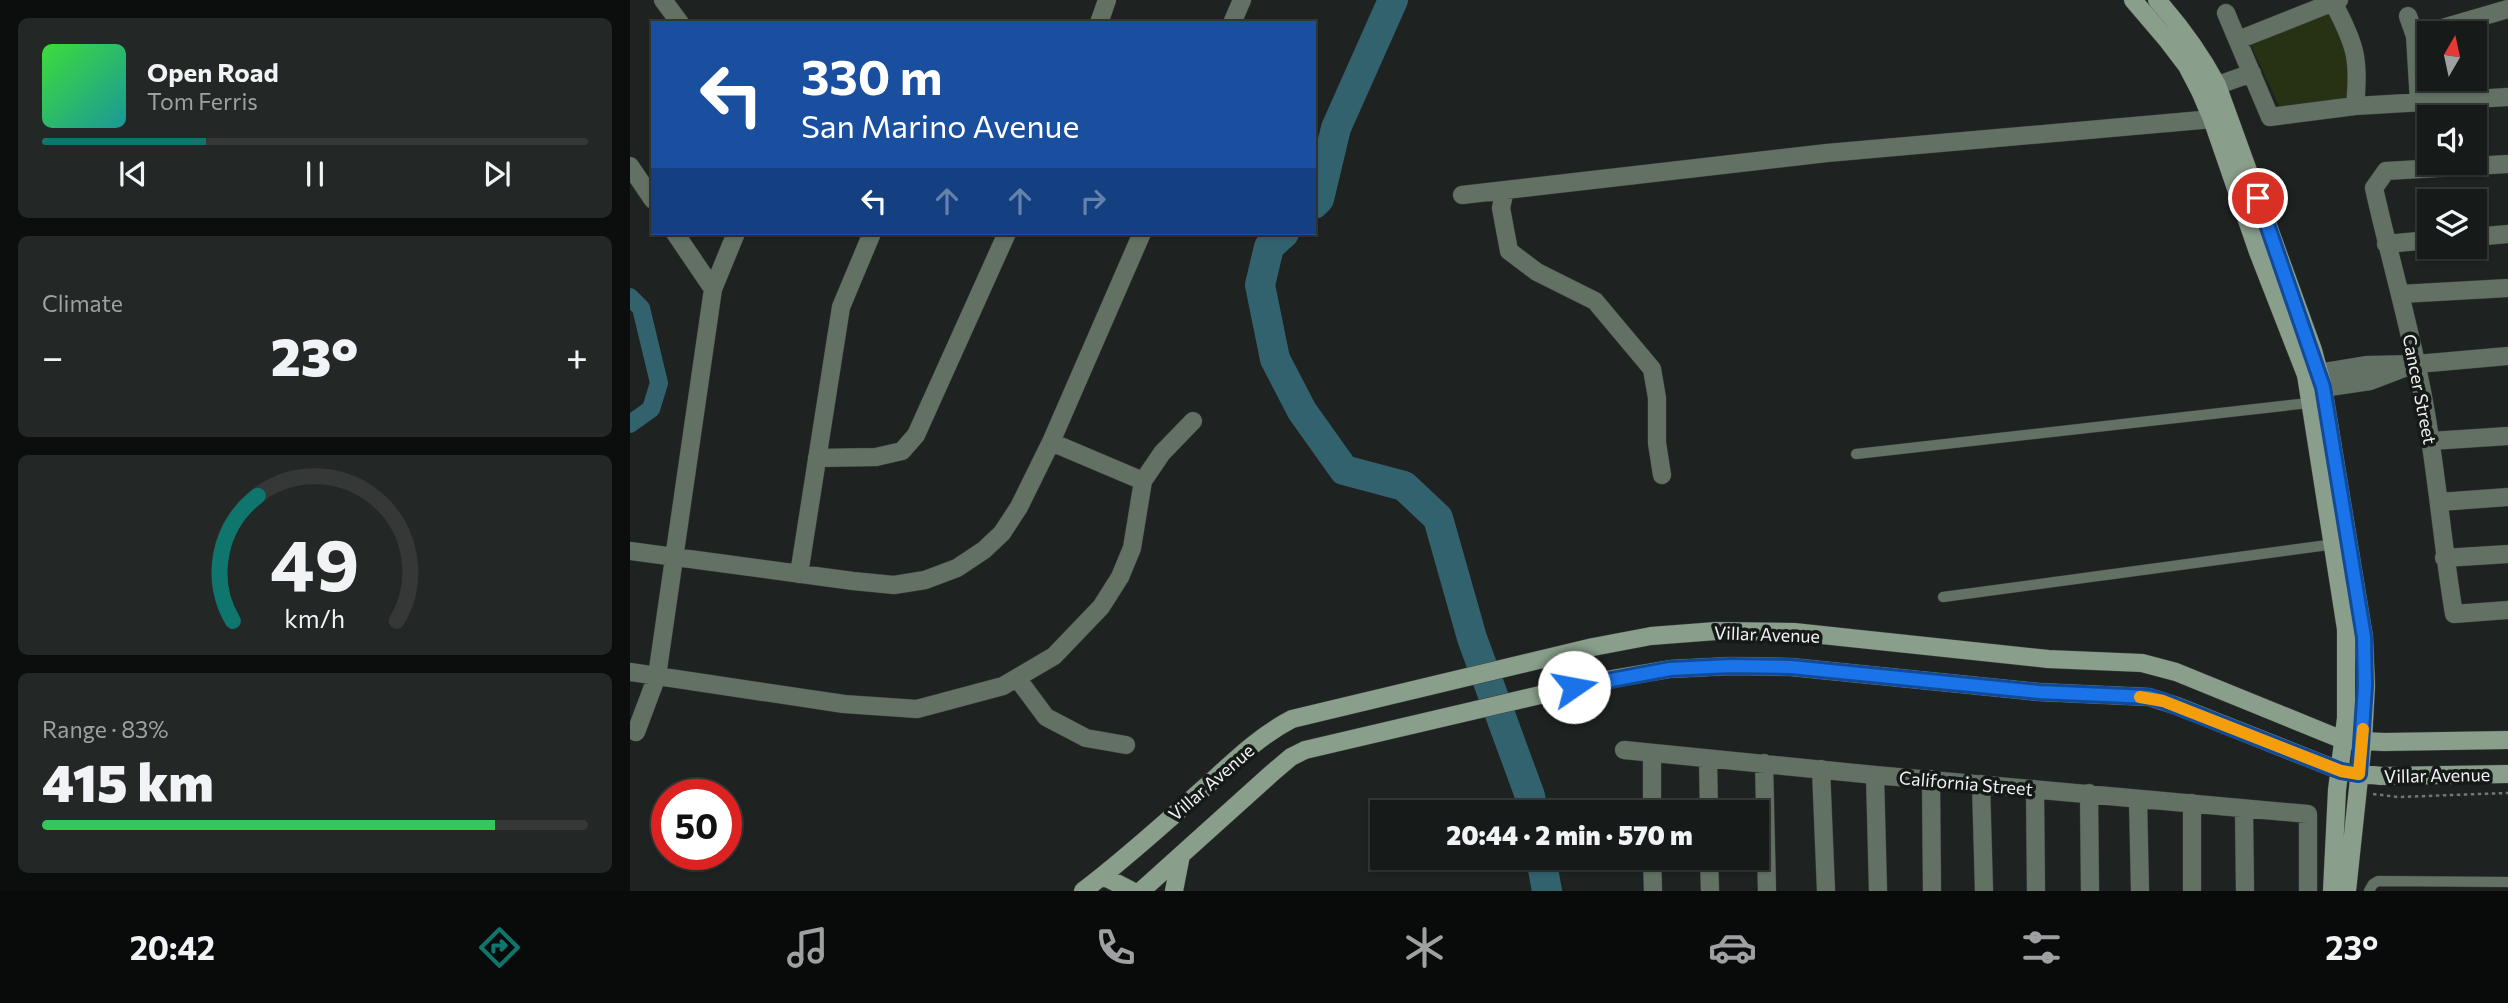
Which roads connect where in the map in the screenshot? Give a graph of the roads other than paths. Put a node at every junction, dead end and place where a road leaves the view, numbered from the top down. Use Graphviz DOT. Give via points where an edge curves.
graph roads {
  1 [pos="663,0"];
  2 [pos="1107,0"];
  3 [pos="1242,0"];
  4 [pos="2133,0"];
  5 [pos="2157,0"];
  6 [pos="2506,0"];
  7 [pos="2336,1"];
  8 [pos="2508,10"];
  9 [pos="2226,13"];
  10 [pos="2408,16"];
  11 [pos="679,21"];
  12 [pos="1100,21"];
  13 [pos="1233,21"];
  14 [pos="2416,36"];
  15 [pos="2238,40"];
  16 [pos="2252,73"];
  17 [pos="2209,88"];
  18 [pos="2508,97"];
  19 [pos="2418,102"];
  20 [pos="2355,106"];
  21 [pos="2221,118"];
  22 [pos="2508,164"];
  23 [pos="630,166"];
  24 [pos="1505,190"];
  25 [pos="1462,195"];
  26 [pos="651,197"];
  27 [pos="2508,234"];
  28 [pos="676,235"];
  29 [pos="735,235"];
  30 [pos="871,235"];
  31 [pos="1006,235"];
  32 [pos="1141,235"];
  33 [pos="2487,236"];
  34 [pos="2417,241"];
  35 [pos="2274,242"];
  36 [pos="2386,244"];
  37 [pos="2258,252"];
  38 [pos="2508,288"];
  39 [pos="713,289"];
  40 [pos="2401,294"];
  41 [pos="2508,356"];
  42 [pos="2417,364"];
  43 [pos="2313,386"];
  44 [pos="1193,421"];
  45 [pos="2508,436"];
  46 [pos="2431,441"];
  47 [pos="1051,442"];
  48 [pos="1856,454"];
  49 [pos="817,458"];
  50 [pos="1662,475"];
  51 [pos="1143,481"];
  52 [pos="2508,497"];
  53 [pos="2439,502"];
  54 [pos="2342,543"];
  55 [pos="630,551"];
  56 [pos="2508,554"];
  57 [pos="673,557"];
  58 [pos="2444,558"];
  59 [pos="799,574"];
  60 [pos="1943,597"];
  61 [pos="2508,610"];
  62 [pos="630,672"];
  63 [pos="656,676"];
  64 [pos="1017,678"];
  65 [pos="636,732"];
  66 [pos="2343,740"];
  67 [pos="2508,740"];
  68 [pos="2363,741"];
  69 [pos="1126,745"];
  70 [pos="1624,750"];
  71 [pos="1652,753"];
  72 [pos="1708,759"];
  73 [pos="1764,763"];
  74 [pos="1821,769"];
  75 [pos="2341,771"];
  76 [pos="2359,774"];
  77 [pos="2508,774"];
  78 [pos="1875,775"];
  79 [pos="1931,779"];
  80 [pos="1981,784"];
  81 [pos="2035,789"];
  82 [pos="2088,793"];
  83 [pos="2138,799"];
  84 [pos="1652,800"];
  85 [pos="1709,800"];
  86 [pos="2192,803"];
  87 [pos="2244,809"];
  88 [pos="1181,855"];
  89 [pos="1653,870"];
  90 [pos="1709,870"];
  91 [pos="2508,882"];
  92 [pos="1105,883"];
  93 [pos="1083,891"];
  94 [pos="1132,891"];
  95 [pos="1141,891"];
  96 [pos="1174,891"];
  97 [pos="1653,891"];
  98 [pos="1710,891"];
  99 [pos="1767,891"];
  100 [pos="1826,891"];
  101 [pos="1878,891"];
  102 [pos="1932,891"];
  103 [pos="1984,891"];
  104 [pos="2036,891"];
  105 [pos="2090,891"];
  106 [pos="2140,891"];
  107 [pos="2192,891"];
  108 [pos="2245,891"];
  109 [pos="2308,891"];
  110 [pos="2332,891"];
  111 [pos="2347,891"];
  112 [pos="2370,891"];
  1 -- 11 [label="street"];
  2 -- 12 [label="street"];
  3 -- 13 [label="street"];
  4 -- 17 [label="main road"];
  5 -- 17 [label="main road" via="2202,55"];
  6 -- 8 [label="street"];
  7 -- 15 [label="street"];
  7 -- 20 [label="street" via="2353,41 2358,76"];
  8 -- 14 [label="street"];
  9 -- 15 [label="street"];
  10 -- 14 [label="street"];
  14 -- 19 [label="street"];
  15 -- 16 [label="street"];
  16 -- 17 [label="street"];
  16 -- 20 [label="street" via="2270,117"];
  17 -- 21 [label="main road"];
  18 -- 19 [label="street"];
  19 -- 20 [label="street"];
  21 -- 24 [label="street" via="1827,153"];
  21 -- 35 [label="main road"];
  21 -- 37 [label="main road"];
  22 -- 36 [label="street, Cancer Street" via="2386,171 2374,188"];
  23 -- 26 [label="street"];
  24 -- 25 [label="street"];
  24 -- 50 [label="street" via="1502,208 1509,251 1537,272 1595,301 1653,369"];
  27 -- 33 [label="street"];
  28 -- 39 [label="street"];
  29 -- 39 [label="street"];
  30 -- 49 [label="street" via="841,307"];
  31 -- 49 [label="street" via="916,435 902,451 876,457"];
  32 -- 47 [label="street"];
  34 -- 36 [label="street"];
  35 -- 37 [label="main road"];
  35 -- 43 [label="main road"];
  36 -- 40 [label="street, Cancer Street"];
  37 -- 43 [label="main road"];
  38 -- 40 [label="street"];
  39 -- 57 [label="street"];
  40 -- 42 [label="street, Cancer Street"];
  41 -- 42 [label="street"];
  42 -- 43 [label="street" via="2370,381"];
  42 -- 46 [label="street, Cancer Street"];
  43 -- 48 [label="lane"];
  43 -- 54 [label="main road"];
  44 -- 51 [label="street"];
  45 -- 46 [label="street"];
  46 -- 53 [label="street, Cancer Street"];
  47 -- 51 [label="street"];
  47 -- 59 [label="street" via="1002,533 957,568 925,580 894,584"];
  49 -- 59 [label="street"];
  51 -- 64 [label="street" via="1132,548 1121,577 1101,607 1054,656"];
  52 -- 53 [label="street"];
  53 -- 58 [label="street, Cancer Street"];
  54 -- 60 [label="lane"];
  54 -- 66 [label="main road" via="2346,629"];
  54 -- 68 [label="main road" via="2364,637"];
  55 -- 57 [label="street"];
  56 -- 58 [label="street"];
  57 -- 59 [label="street"];
  57 -- 63 [label="street"];
  58 -- 61 [label="street, Cancer Street" via="2454,614"];
  62 -- 63 [label="street"];
  63 -- 64 [label="street" via="844,704 917,709"];
  63 -- 65 [label="street"];
  64 -- 69 [label="street" via="1046,717 1086,738"];
  66 -- 68 [label="main road, Villar Avenue"];
  66 -- 75 [label="main road"];
  66 -- 92 [label="main road, Villar Avenue" via="2176,671 2142,663 2048,659 1794,632 1651,636 1306,714 1274,728"];
  67 -- 68 [label="main road, Villar Avenue"];
  68 -- 76 [label="main road"];
  70 -- 71 [label="street, California Street"];
  71 -- 72 [label="street, California Street"];
  71 -- 84 [label="street"];
  72 -- 73 [label="street, California Street"];
  72 -- 85 [label="street"];
  73 -- 74 [label="street, California Street"];
  73 -- 99 [label="street"];
  74 -- 78 [label="street, California Street"];
  74 -- 100 [label="street"];
  75 -- 76 [label="main road, Villar Avenue"];
  75 -- 88 [label="main road, Villar Avenue" via="2149,697 2039,692 1791,667 1670,669 1318,746 1291,757"];
  75 -- 110 [label="main road"];
  76 -- 77 [label="main road, Villar Avenue"];
  76 -- 111 [label="main road"];
  78 -- 79 [label="street, California Street"];
  78 -- 101 [label="street"];
  79 -- 80 [label="street, California Street"];
  79 -- 102 [label="street"];
  80 -- 81 [label="street, California Street"];
  80 -- 103 [label="street"];
  81 -- 82 [label="street, California Street"];
  81 -- 104 [label="street"];
  82 -- 83 [label="street, California Street"];
  82 -- 105 [label="street"];
  83 -- 86 [label="street, California Street"];
  83 -- 106 [label="street"];
  86 -- 87 [label="street, California Street"];
  86 -- 107 [label="street"];
  87 -- 108 [label="street"];
  87 -- 109 [label="street, California Street" via="2308,814"];
  88 -- 95 [label="main road, Villar Avenue"];
  88 -- 96 [label="main road"];
  89 -- 97 [label="street"];
  90 -- 98 [label="street"];
  91 -- 112 [label="lane" via="2378,881"];
  92 -- 93 [label="main road, Villar Avenue"];
  92 -- 94 [label="main road"];
}
